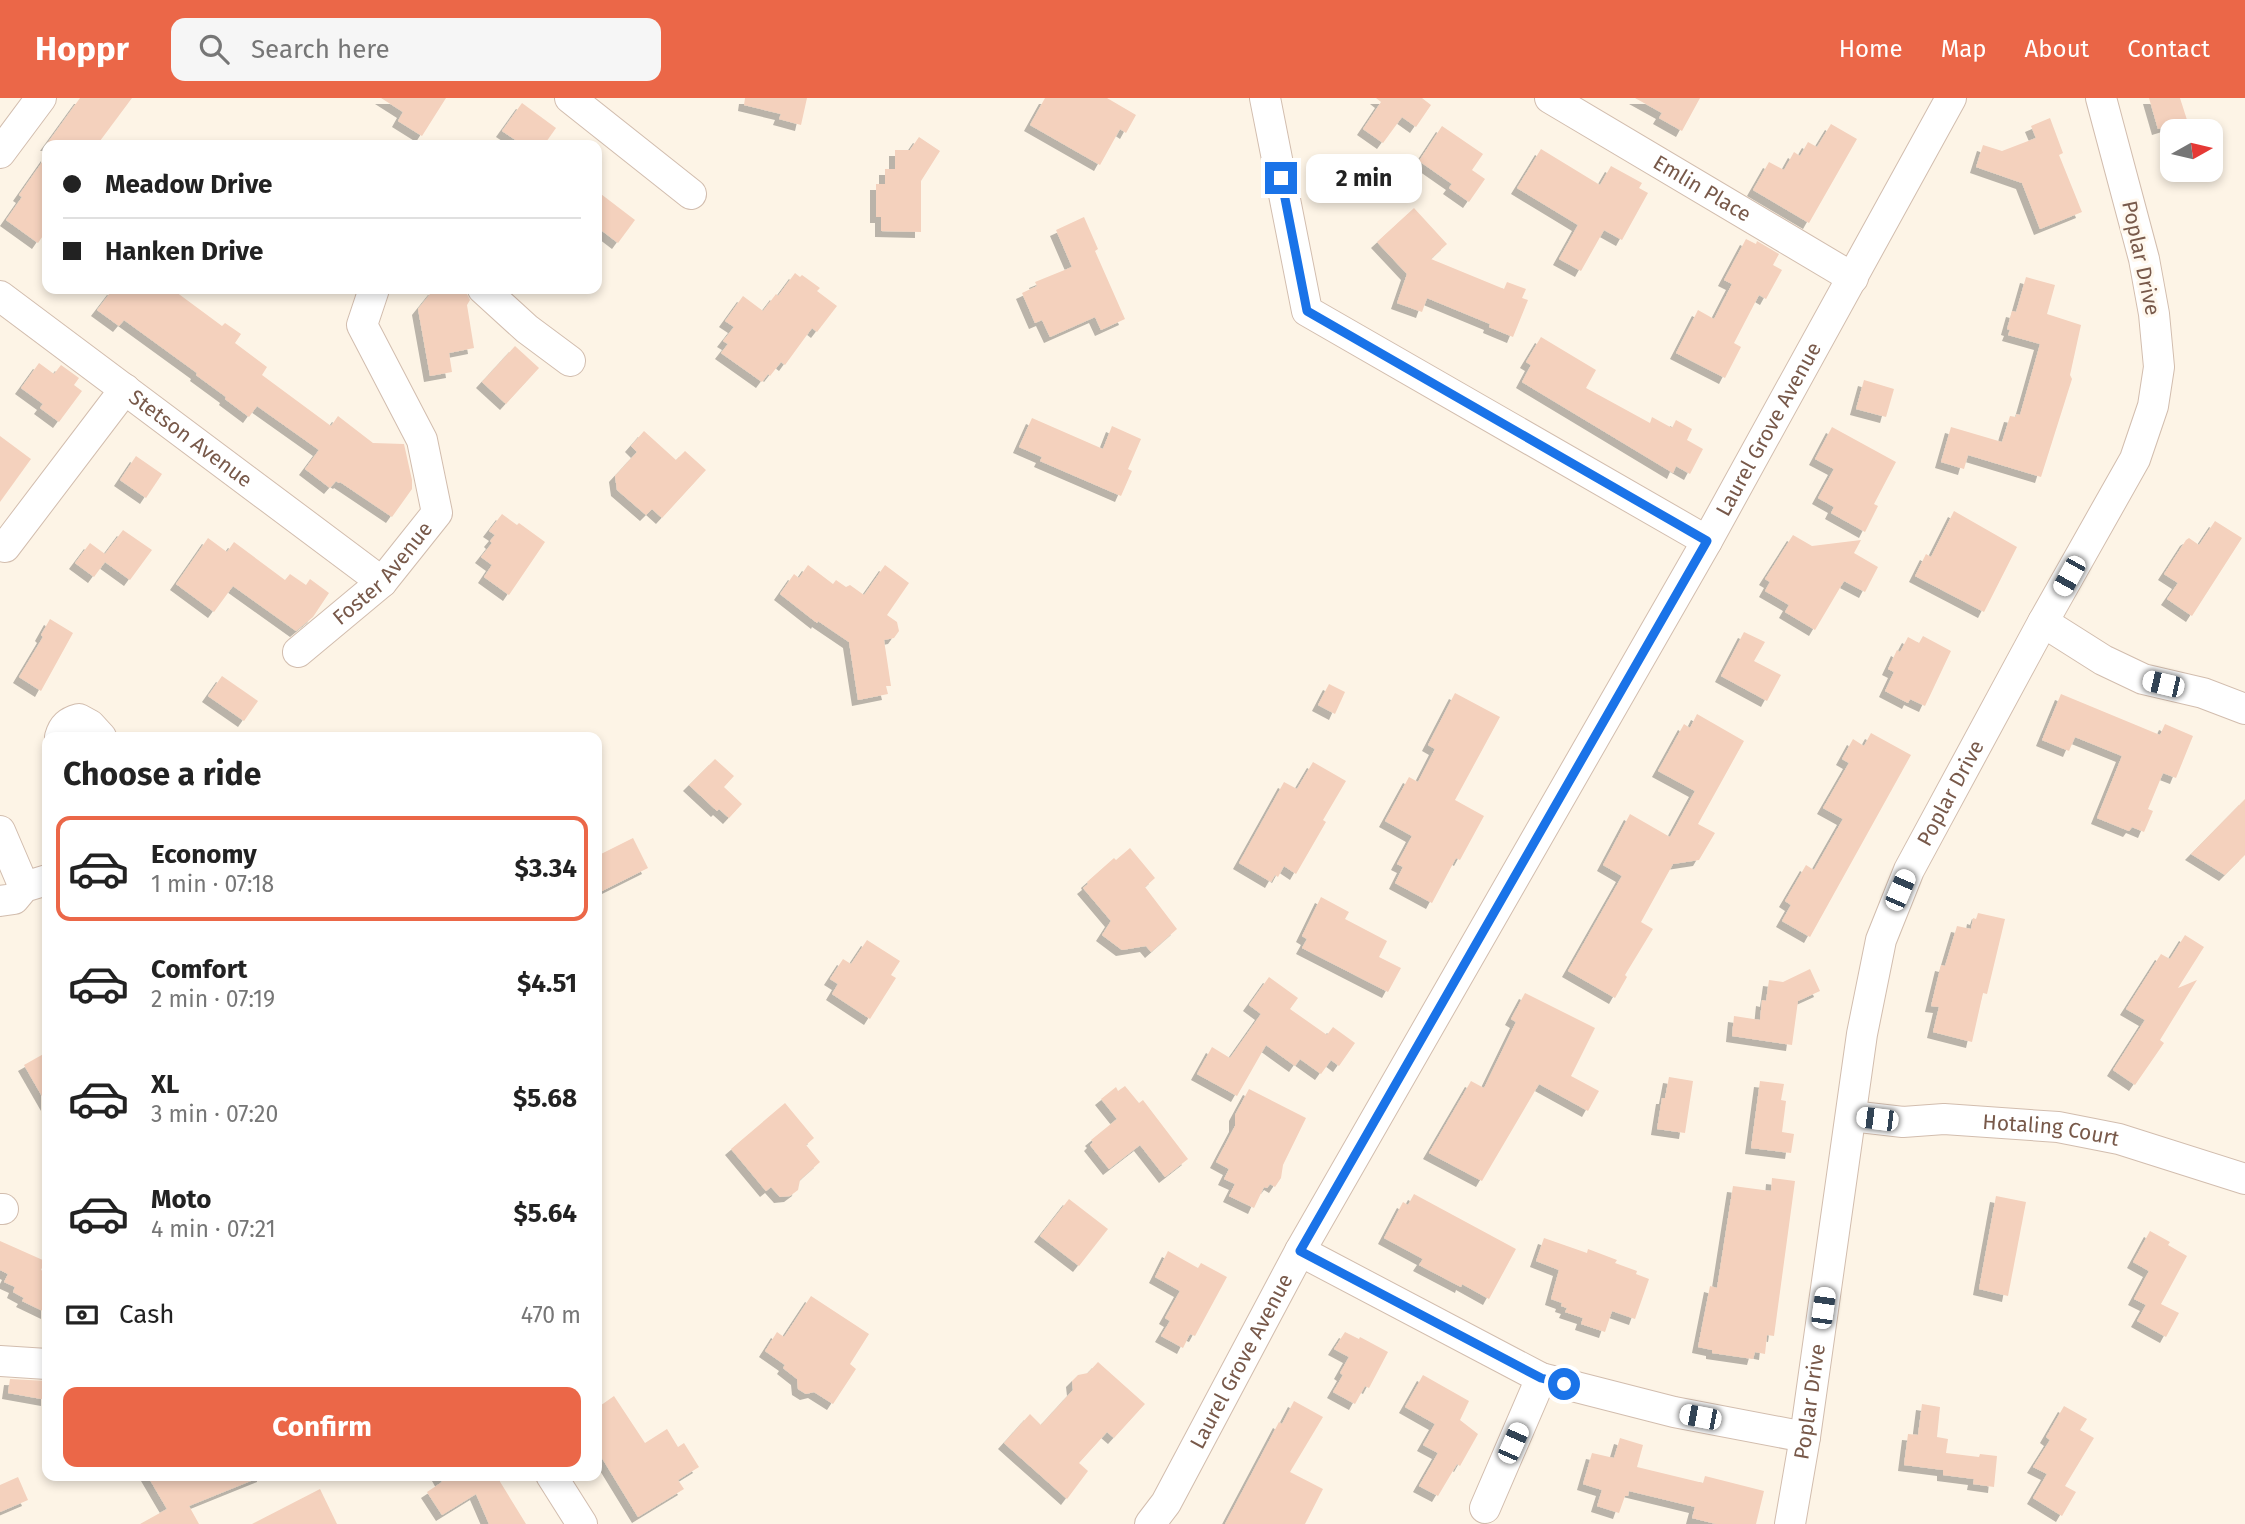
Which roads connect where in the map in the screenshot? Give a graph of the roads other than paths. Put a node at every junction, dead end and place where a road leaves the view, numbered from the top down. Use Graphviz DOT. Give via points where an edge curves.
graph roads {
  1 [pos="41,98"];
  2 [pos="570,98"];
  3 [pos="1265,98"];
  4 [pos="1550,98"];
  5 [pos="1951,98"];
  6 [pos="2101,98"];
  7 [pos="0,153"];
  8 [pos="691,194"];
  9 [pos="1853,278"];
  10 [pos="372,294"];
  11 [pos="488,294"];
  12 [pos="0,296"];
  13 [pos="570,361"];
  14 [pos="125,389"];
  15 [pos="1707,541"];
  16 [pos="5,547"];
  17 [pos="382,582"];
  18 [pos="2043,622"];
  19 [pos="298,652"];
  20 [pos="2245,709"];
  21 [pos="61,732"];
  22 [pos="96,732"];
  23 [pos="0,831"];
  24 [pos="24,889"];
  25 [pos="1851,1116"];
  26 [pos="2245,1179"];
  27 [pos="1300,1251"];
  28 [pos="0,1362"];
  29 [pos="42,1364"];
  30 [pos="1541,1378"];
  31 [pos="1805,1437"];
  32 [pos="555,1481"];
  33 [pos="1485,1508"];
  34 [pos="582,1524"];
  35 [pos="1150,1524"];
  36 [pos="1790,1524"];
  1 -- 7 [label="street"];
  2 -- 8 [label="street"];
  3 -- 15 [label="street" via="1307,311"];
  4 -- 9 [label="street, Emlin Place"];
  5 -- 9 [label="street, Laurel Grove Avenue"];
  6 -- 18 [label="street, Poplar Drive" via="2144,259 2159,367 2153,406 2135,458"];
  9 -- 15 [label="street, Laurel Grove Avenue"];
  10 -- 17 [label="street, Foster Avenue" via="362,325 422,440 437,513"];
  11 -- 13 [label="street"];
  12 -- 14 [label="street, Stetson Avenue"];
  14 -- 16 [label="street"];
  14 -- 17 [label="street, Stetson Avenue"];
  15 -- 27 [label="street, Laurel Grove Avenue"];
  17 -- 19 [label="street, Foster Avenue"];
  18 -- 20 [label="street" via="2143,679"];
  18 -- 25 [label="street, Poplar Drive" via="1909,870 1892,910 1881,940 1865,1020"];
  21 -- 22 [label="street" via="79,719"];
  23 -- 24 [label="street"];
  25 -- 26 [label="street, Hotaling Court" via="2058,1128 2119,1139"];
  25 -- 31 [label="street, Poplar Drive"];
  27 -- 30 [label="street"];
  27 -- 35 [label="street, Laurel Grove Avenue" via="1166,1503"];
  28 -- 29 [label="street"];
  30 -- 31 [label="street" via="1674,1412"];
  30 -- 33 [label="street"];
  31 -- 36 [label="street, Poplar Drive"];
  32 -- 34 [label="street"];
}
